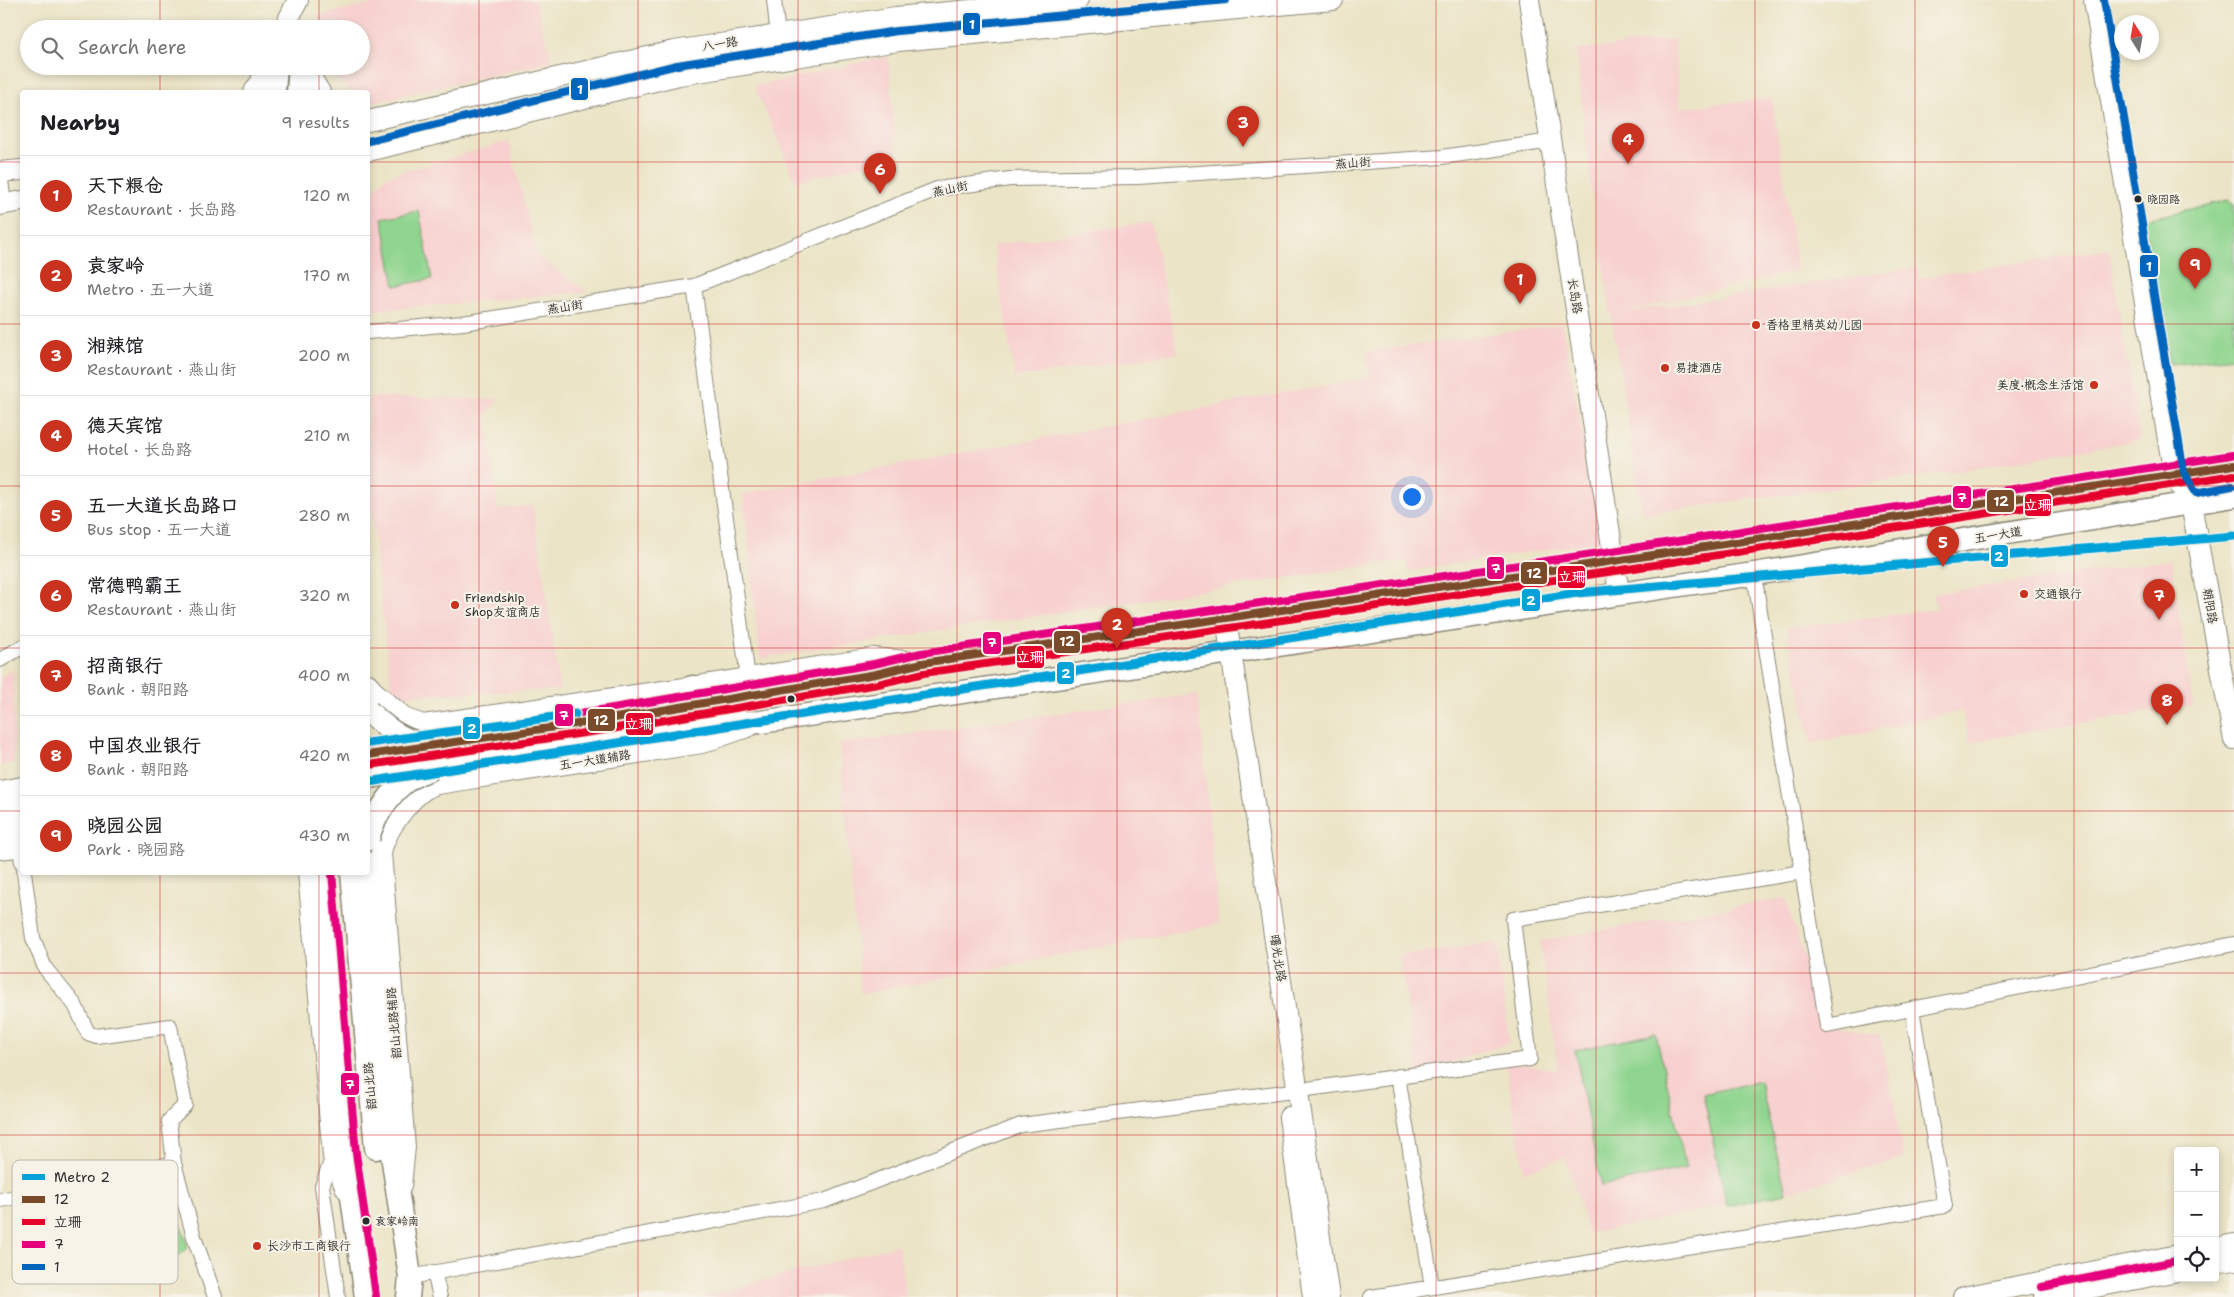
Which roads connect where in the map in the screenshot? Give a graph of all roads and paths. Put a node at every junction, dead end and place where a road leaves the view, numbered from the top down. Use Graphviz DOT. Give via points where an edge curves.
graph roads {
  1 [pos="298,0"];
  2 [pos="774,0"];
  3 [pos="1078,0"];
  4 [pos="1333,0"];
  5 [pos="1529,0"];
  6 [pos="2094,0"];
  7 [pos="290,20"];
  8 [pos="299,20"];
  9 [pos="778,36"];
  10 [pos="264,75"];
  11 [pos="277,75"];
  12 [pos="298,75"];
  13 [pos="310,75"];
  14 [pos="255,90"];
  15 [pos="276,90"];
  16 [pos="297,90"];
  17 [pos="319,90"];
  18 [pos="371,119"];
  19 [pos="1551,141"];
  20 [pos="373,151"];
  21 [pos="20,170"];
  22 [pos="0,172"];
  23 [pos="9,203"];
  24 [pos="694,286"];
  25 [pos="370,332"];
  26 [pos="2234,465"];
  27 [pos="2184,473"];
  28 [pos="2234,496"];
  29 [pos="2196,503"];
  30 [pos="1614,561"];
  31 [pos="1754,574"];
  32 [pos="1619,593"];
  33 [pos="1220,620"];
  34 [pos="20,648"];
  35 [pos="1225,652"];
  36 [pos="0,660"];
  37 [pos="752,685"];
  38 [pos="370,687"];
  39 [pos="2234,691"];
  40 [pos="695,705"];
  41 [pos="370,713"];
  42 [pos="761,722"];
  43 [pos="416,723"];
  44 [pos="2234,740"];
  45 [pos="434,745"];
  46 [pos="370,755"];
  47 [pos="371,776"];
  48 [pos="430,778"];
  49 [pos="20,787"];
  50 [pos="0,791"];
  51 [pos="20,804"];
  52 [pos="0,808"];
  53 [pos="0,829"];
  54 [pos="372,843"];
  55 [pos="20,844"];
  56 [pos="20,845"];
  57 [pos="0,849"];
  58 [pos="1802,872"];
  59 [pos="24,875"];
  60 [pos="308,875"];
  61 [pos="322,875"];
  62 [pos="338,875"];
  63 [pos="352,875"];
  64 [pos="369,875"];
  65 [pos="2234,944"];
  66 [pos="1912,1009"];
  67 [pos="1398,1076"];
  68 [pos="1292,1091"];
  69 [pos="339,1155"];
  70 [pos="174,1160"];
  71 [pos="178,1177"];
  72 [pos="399,1200"];
  73 [pos="2234,1244"];
  74 [pos="2219,1247"];
  75 [pos="2174,1256"];
  76 [pos="2234,1260"];
  77 [pos="2219,1262"];
  78 [pos="434,1272"];
  79 [pos="2174,1272"];
  80 [pos="409,1287"];
  81 [pos="1432,1287"];
  82 [pos="334,1296"];
  83 [pos="215,1297"];
  84 [pos="366,1297"];
  85 [pos="381,1297"];
  86 [pos="400,1297"];
  87 [pos="440,1297"];
  88 [pos="1313,1297"];
  89 [pos="1329,1297"];
  90 [pos="1371,1297"];
  91 [pos="1963,1297"];
  92 [pos="2044,1297"];
  1 -- 7 [label="street"];
  1 -- 8 [label="street"];
  2 -- 9 [label="street"];
  3 -- 9 [label="street, 八一路" via="896,17"];
  4 -- 20 [label="street, 八一路" via="898,41 708,70"];
  5 -- 19 [label="street, 长岛路"];
  6 -- 27 [label="street"];
  9 -- 18 [label="street, 八一路" via="674,51"];
  10 -- 14 [label="street"];
  11 -- 15 [label="street"];
  12 -- 16 [label="street"];
  13 -- 17 [label="street"];
  19 -- 24 [label="street, 燕山街" via="1442,158 1138,177 1010,179 938,189"];
  19 -- 30 [label="street, 长岛路"];
  21 -- 22 [label="street"];
  22 -- 23 [label="street"];
  24 -- 25 [label="street, 燕山街" via="463,323"];
  24 -- 37 [label="street"];
  26 -- 27 [label="main road, 五一大道"];
  27 -- 29 [label="street, 朝阳路"];
  27 -- 30 [label="main road, 五一大道"];
  28 -- 29 [label="main road, 五一大道"];
  29 -- 31 [label="main road, 五一大道"];
  29 -- 39 [label="street, 朝阳路"];
  29 -- 44 [label="street, 朝阳路"];
  30 -- 32 [label="street, 长岛路"];
  30 -- 33 [label="main road, 五一大道"];
  31 -- 32 [label="main road, 五一大道"];
  31 -- 58 [label="street"];
  32 -- 35 [label="main road, 五一大道"];
  33 -- 35 [label="street, 曙光北路"];
  33 -- 37 [label="main road, 五一大道" via="922,663 876,674"];
  34 -- 36 [label="street"];
  35 -- 42 [label="main road, 五一大道"];
  35 -- 68 [label="street, 曙光北路"];
  37 -- 40 [label="main road, 五一大道"];
  38 -- 43 [label="street" via="406,719"];
  40 -- 42 [label="main road, 五一大道"];
  40 -- 43 [label="street"];
  40 -- 45 [label="main road, 五一大道, bridge"];
  40 -- 48 [label="main road, 五一大道"];
  41 -- 45 [label="main road, bridge" via="398,735"];
  42 -- 48 [label="street, 五一大道辅路" via="702,743 437,784"];
  43 -- 48 [label="street"];
  45 -- 46 [label="main road, 五一大道, bridge"];
  47 -- 48 [label="main road, 五一大道, bridge"];
  48 -- 54 [label="main road, bridge" via="414,776 399,787 371,827"];
  49 -- 50 [label="street"];
  51 -- 52 [label="main road"];
  53 -- 55 [label="main road"];
  54 -- 72 [label="street, 韶山北路辅路" via="380,860 405,1147"];
  56 -- 57 [label="street"];
  58 -- 66 [label="street" via="1827,1026"];
  58 -- 67 [label="street" via="1513,919 1530,1059"];
  59 -- 70 [label="street" via="36,946 45,968 75,1005 88,1033 96,1036 170,1026 185,1105 169,1121"];
  60 -- 69 [label="street"];
  61 -- 69 [label="main road"];
  62 -- 85 [label="main road, 韶山北路" via="361,1152"];
  63 -- 86 [label="main road, 韶山北路" via="376,1150 394,1279"];
  64 -- 72 [label="main road" via="391,1148"];
  65 -- 66 [label="street"];
  66 -- 81 [label="street" via="1946,1206"];
  67 -- 68 [label="street"];
  67 -- 81 [label="street"];
  68 -- 78 [label="street" via="1021,1125 824,1201"];
  68 -- 88 [label="street, 曙光北路"];
  68 -- 89 [label="street, 曙光北路"];
  69 -- 82 [label="street" via="322,1186"];
  69 -- 84 [label="main road" via="352,1204"];
  71 -- 83 [label="street"];
  72 -- 80 [label="main road"];
  73 -- 74 [label="street"];
  75 -- 91 [label="street"];
  76 -- 77 [label="street"];
  78 -- 80 [label="street"];
  78 -- 87 [label="street"];
  79 -- 92 [label="street"];
  81 -- 90 [label="street"];
}
